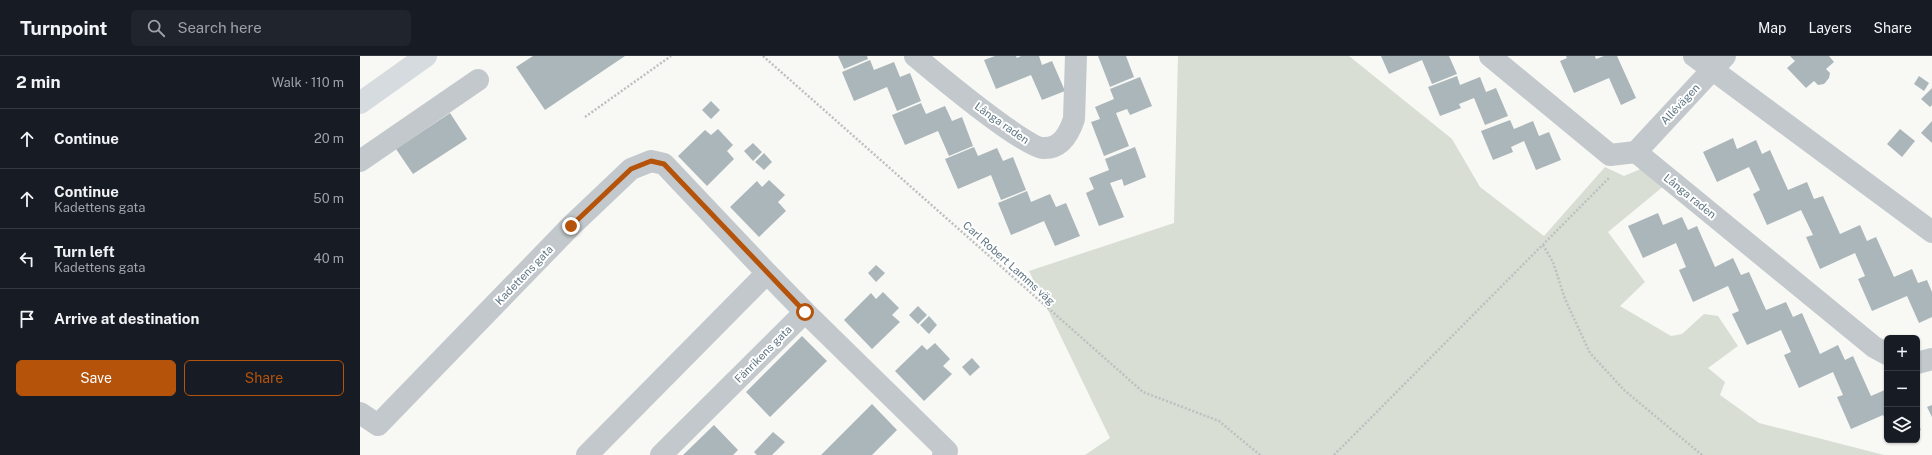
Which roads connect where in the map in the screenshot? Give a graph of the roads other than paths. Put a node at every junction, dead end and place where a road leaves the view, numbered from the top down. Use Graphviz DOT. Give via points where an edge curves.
graph roads {
  1 [pos="426,56"];
  2 [pos="915,56"];
  3 [pos="1076,56"];
  4 [pos="1490,56"];
  5 [pos="1694,56"];
  6 [pos="1718,62"];
  7 [pos="478,80"];
  8 [pos="360,103"];
  9 [pos="1636,152"];
  10 [pos="360,161"];
  11 [pos="1932,232"];
  12 [pos="767,273"];
  13 [pos="805,312"];
  14 [pos="1884,352"];
  15 [pos="1932,359"];
  16 [pos="1920,362"];
  17 [pos="360,413"];
  18 [pos="587,455"];
  19 [pos="661,455"];
  20 [pos="943,455"];
  1 -- 8 [label="street"];
  2 -- 3 [label="street, Långa raden" via="958,92 1023,139 1043,149 1059,144 1067,137 1074,119"];
  4 -- 9 [label="street" via="1610,155"];
  5 -- 6 [label="street"];
  6 -- 9 [label="street, Allévägen"];
  6 -- 11 [label="street"];
  7 -- 10 [label="street"];
  9 -- 14 [label="street, Långa raden" via="1874,347"];
  12 -- 13 [label="street"];
  12 -- 17 [label="street, Kadettens gata" via="664,164 651,161 631,169 571,226 378,425"];
  12 -- 18 [label="street"];
  13 -- 19 [label="street, Fänrikens gata"];
  13 -- 20 [label="street" via="947,451"];
  15 -- 16 [label="street"];
}
